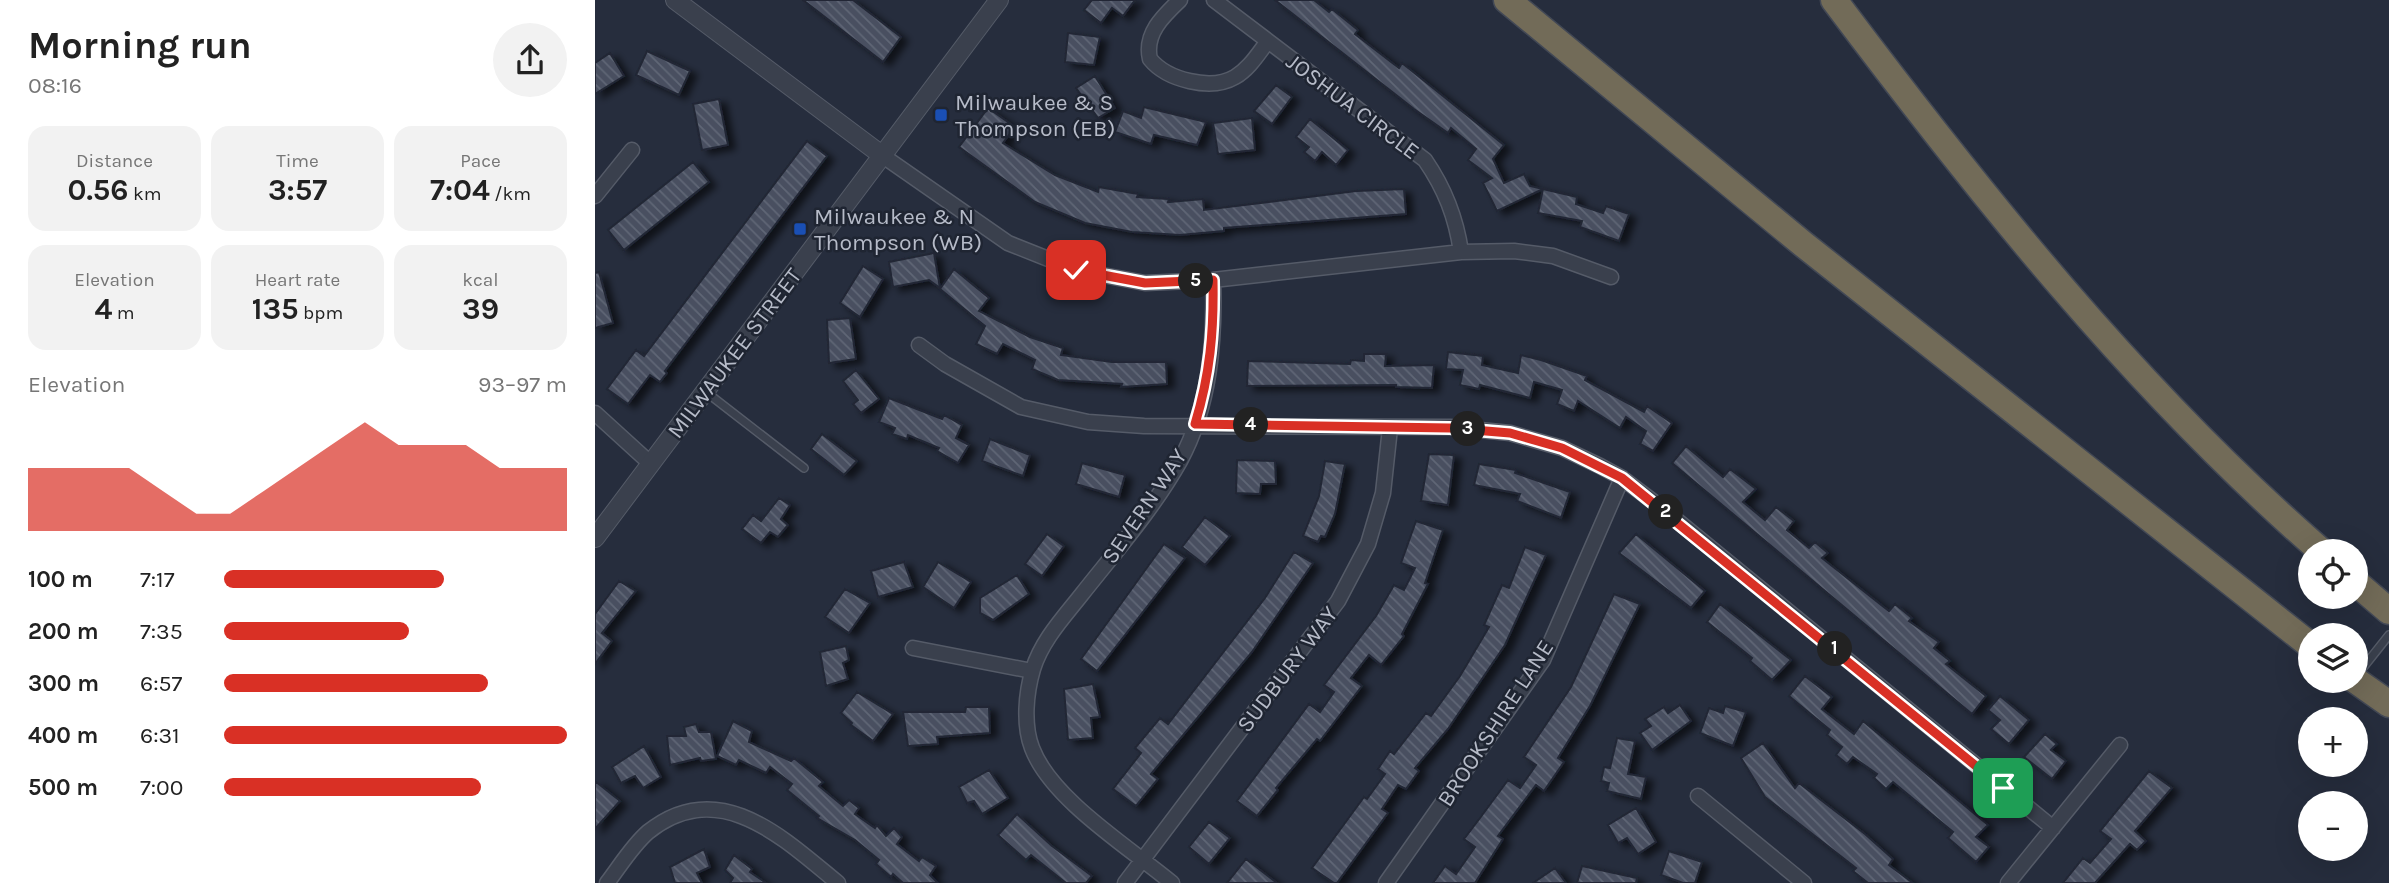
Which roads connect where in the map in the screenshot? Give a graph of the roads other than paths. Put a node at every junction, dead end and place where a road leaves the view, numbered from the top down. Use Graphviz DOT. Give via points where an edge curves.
graph roads {
  1 [pos="675,0"];
  2 [pos="999,0"];
  3 [pos="1180,0"];
  4 [pos="1214,0"];
  5 [pos="1489,0"];
  6 [pos="1507,0"];
  7 [pos="1834,0"];
  8 [pos="1268,41"];
  9 [pos="632,150"];
  10 [pos="883,156"];
  11 [pos="595,196"];
  12 [pos="1803,244"];
  13 [pos="1461,252"];
  14 [pos="1611,277"];
  15 [pos="1213,280"];
  16 [pos="919,345"];
  17 [pos="705,391"];
  18 [pos="595,413"];
  19 [pos="1195,424"];
  20 [pos="1390,428"];
  21 [pos="651,464"];
  22 [pos="804,468"];
  23 [pos="1622,478"];
  24 [pos="595,538"];
  25 [pos="2308,539"];
  26 [pos="2368,593"];
  27 [pos="2389,611"];
  28 [pos="2389,635"];
  29 [pos="2298,636"];
  30 [pos="913,648"];
  31 [pos="2368,662"];
  32 [pos="1032,671"];
  33 [pos="2368,689"];
  34 [pos="2389,704"];
  35 [pos="2120,746"];
  36 [pos="1698,796"];
  37 [pos="2053,828"];
  38 [pos="1143,859"];
  39 [pos="607,883"];
  40 [pos="838,883"];
  41 [pos="1125,883"];
  42 [pos="1172,883"];
  43 [pos="1386,883"];
  44 [pos="1804,883"];
  45 [pos="2008,883"];
  1 -- 10 [label="street"];
  2 -- 10 [label="street, MILWAUKEE STREET"];
  3 -- 8 [label="street, JOSHUA CIRCLE" via="1148,43 1150,59 1164,72 1201,82 1227,81 1248,67"];
  4 -- 8 [label="street, JOSHUA CIRCLE"];
  5 -- 12 [label="highway"];
  6 -- 12 [label="highway"];
  7 -- 25 [label="highway" via="2098,331 2170,409"];
  8 -- 13 [label="street, JOSHUA CIRCLE" via="1425,160 1441,183 1457,225"];
  9 -- 11 [label="street"];
  10 -- 15 [label="street" via="1008,243 1076,270 1145,283"];
  10 -- 17 [label="street, MILWAUKEE STREET"];
  12 -- 29 [label="highway"];
  13 -- 14 [label="street" via="1553,256"];
  13 -- 15 [label="street"];
  15 -- 19 [label="street, SEVERN WAY" via="1209,371"];
  16 -- 19 [label="street" via="1021,407 1088,422"];
  17 -- 21 [label="street, MILWAUKEE STREET"];
  17 -- 22 [label="lane"];
  18 -- 21 [label="street"];
  19 -- 20 [label="street"];
  19 -- 32 [label="street, SEVERN WAY" via="1180,461 1136,526 1048,637"];
  20 -- 23 [label="street" via="1510,433 1562,448"];
  20 -- 38 [label="street, SUDBURY WAY" via="1379,506 1368,544 1338,601"];
  21 -- 24 [label="street, MILWAUKEE STREET"];
  23 -- 37 [label="street"];
  23 -- 43 [label="street, BROOKSHIRE LANE" via="1543,660"];
  26 -- 27 [label="highway"];
  28 -- 31 [label="lane"];
  30 -- 32 [label="street"];
  32 -- 38 [label="street, SEVERN WAY" via="1028,730 1041,765 1076,806"];
  33 -- 34 [label="highway"];
  35 -- 37 [label="street"];
  36 -- 44 [label="street"];
  37 -- 45 [label="street"];
  38 -- 41 [label="street, SUDBURY WAY"];
  38 -- 42 [label="street, SEVERN WAY"];
  39 -- 40 [label="street" via="648,833 674,816 713,809 746,816"];
}
